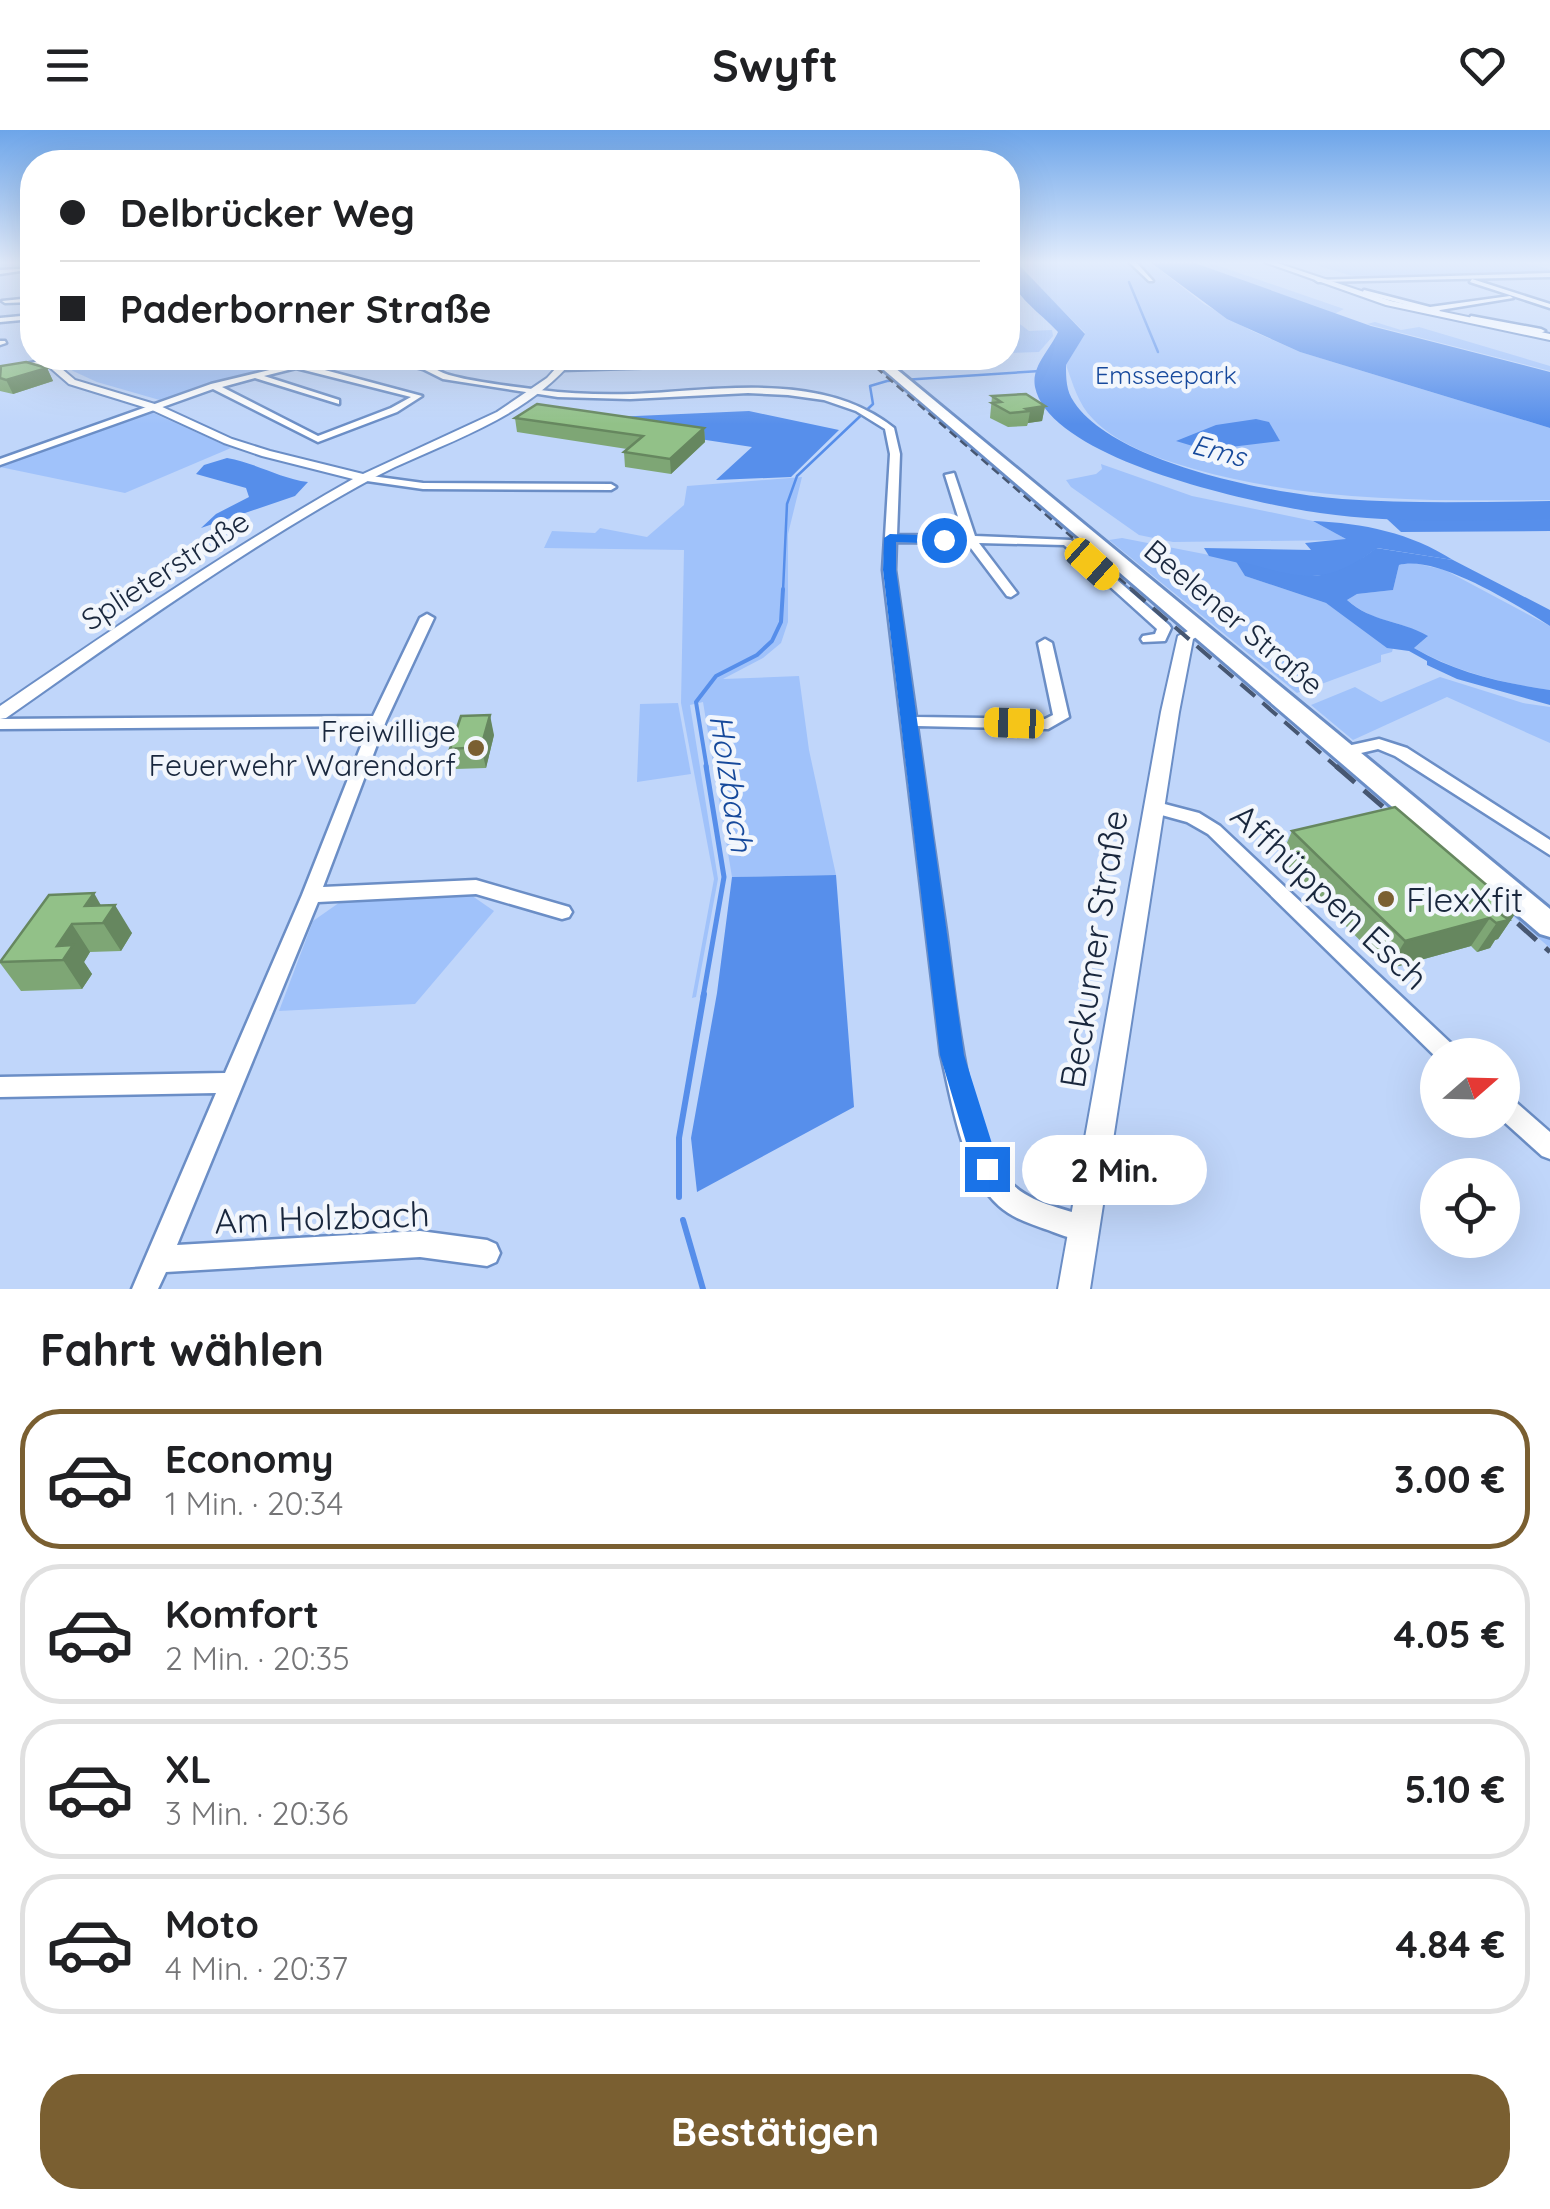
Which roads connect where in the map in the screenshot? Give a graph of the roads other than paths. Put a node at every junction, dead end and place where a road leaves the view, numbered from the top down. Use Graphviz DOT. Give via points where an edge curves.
graph roads {
  1 [pos="1455,316"];
  2 [pos="1463,316"];
  3 [pos="1544,333"];
  4 [pos="57,370"];
  5 [pos="274,370"];
  6 [pos="314,370"];
  7 [pos="431,370"];
  8 [pos="559,370"];
  9 [pos="748,370"];
  10 [pos="804,370"];
  11 [pos="891,370"];
  12 [pos="793,372"];
  13 [pos="254,375"];
  14 [pos="214,386"];
  15 [pos="536,392"];
  16 [pos="790,394"];
  17 [pos="336,402"];
  18 [pos="154,407"];
  19 [pos="0,462"];
  20 [pos="950,475"];
  21 [pos="364,478"];
  22 [pos="612,487"];
  23 [pos="890,538"];
  24 [pos="970,542"];
  25 [pos="1011,593"];
  26 [pos="427,618"];
  27 [pos="1200,630"];
  28 [pos="1148,639"];
  29 [pos="1044,643"];
  30 [pos="0,714"];
  31 [pos="378,721"];
  32 [pos="908,721"];
  33 [pos="0,724"];
  34 [pos="1344,752"];
  35 [pos="1153,807"];
  36 [pos="1550,849"];
  37 [pos="311,895"];
  38 [pos="562,912"];
  39 [pos="1550,926"];
  40 [pos="1430,1038"];
  41 [pos="229,1083"];
  42 [pos="0,1087"];
  43 [pos="1520,1121"];
  44 [pos="1550,1148"];
  45 [pos="1083,1228"];
  46 [pos="487,1253"];
  47 [pos="158,1258"];
  48 [pos="145,1289"];
  49 [pos="1074,1289"];
  1 -- 3 [label="street"];
  2 -- 3 [label="street"];
  4 -- 18 [label="street" via="72,382"];
  5 -- 13 [label="street"];
  6 -- 14 [label="street" via="418,396 318,438"];
  7 -- 15 [label="street"];
  8 -- 15 [label="street, Splieterstraße"];
  9 -- 12 [label="street"];
  10 -- 12 [label="street"];
  11 -- 27 [label="main road, Beelener Straße"];
  12 -- 16 [label="street"];
  13 -- 14 [label="street"];
  13 -- 17 [label="street"];
  14 -- 18 [label="street"];
  15 -- 16 [label="street" via="596,398"];
  15 -- 21 [label="street, Splieterstraße"];
  16 -- 23 [label="street" via="869,415 893,436"];
  18 -- 19 [label="street"];
  18 -- 21 [label="street" via="266,454"];
  20 -- 24 [label="street"];
  21 -- 22 [label="street" via="423,486"];
  21 -- 30 [label="street, Splieterstraße" via="234,556"];
  23 -- 24 [label="street"];
  23 -- 32 [label="street"];
  24 -- 25 [label="street"];
  24 -- 28 [label="street" via="1067,542 1164,628 1160,638"];
  26 -- 31 [label="street, Am Holzbach"];
  27 -- 34 [label="main road, Beelener Straße"];
  27 -- 35 [label="street, Beckumer Straße" via="1186,636"];
  29 -- 32 [label="street" via="1061,717 1048,724"];
  31 -- 33 [label="street"];
  31 -- 37 [label="street, Am Holzbach"];
  32 -- 45 [label="street" via="952,1055 970,1124 1004,1195"];
  34 -- 36 [label="street" via="1379,744 1402,752"];
  34 -- 39 [label="main road, Beelener Straße"];
  35 -- 40 [label="street, Affhüppen Esch" via="1214,830"];
  35 -- 45 [label="street, Beckumer Straße"];
  37 -- 38 [label="street" via="476,886"];
  37 -- 41 [label="street, Am Holzbach"];
  41 -- 42 [label="street"];
  41 -- 47 [label="street, Am Holzbach"];
  43 -- 44 [label="street"];
  45 -- 49 [label="street, Beckumer Straße"];
  46 -- 47 [label="street, Am Holzbach" via="420,1244"];
  47 -- 48 [label="street, Am Holzbach"];
}
